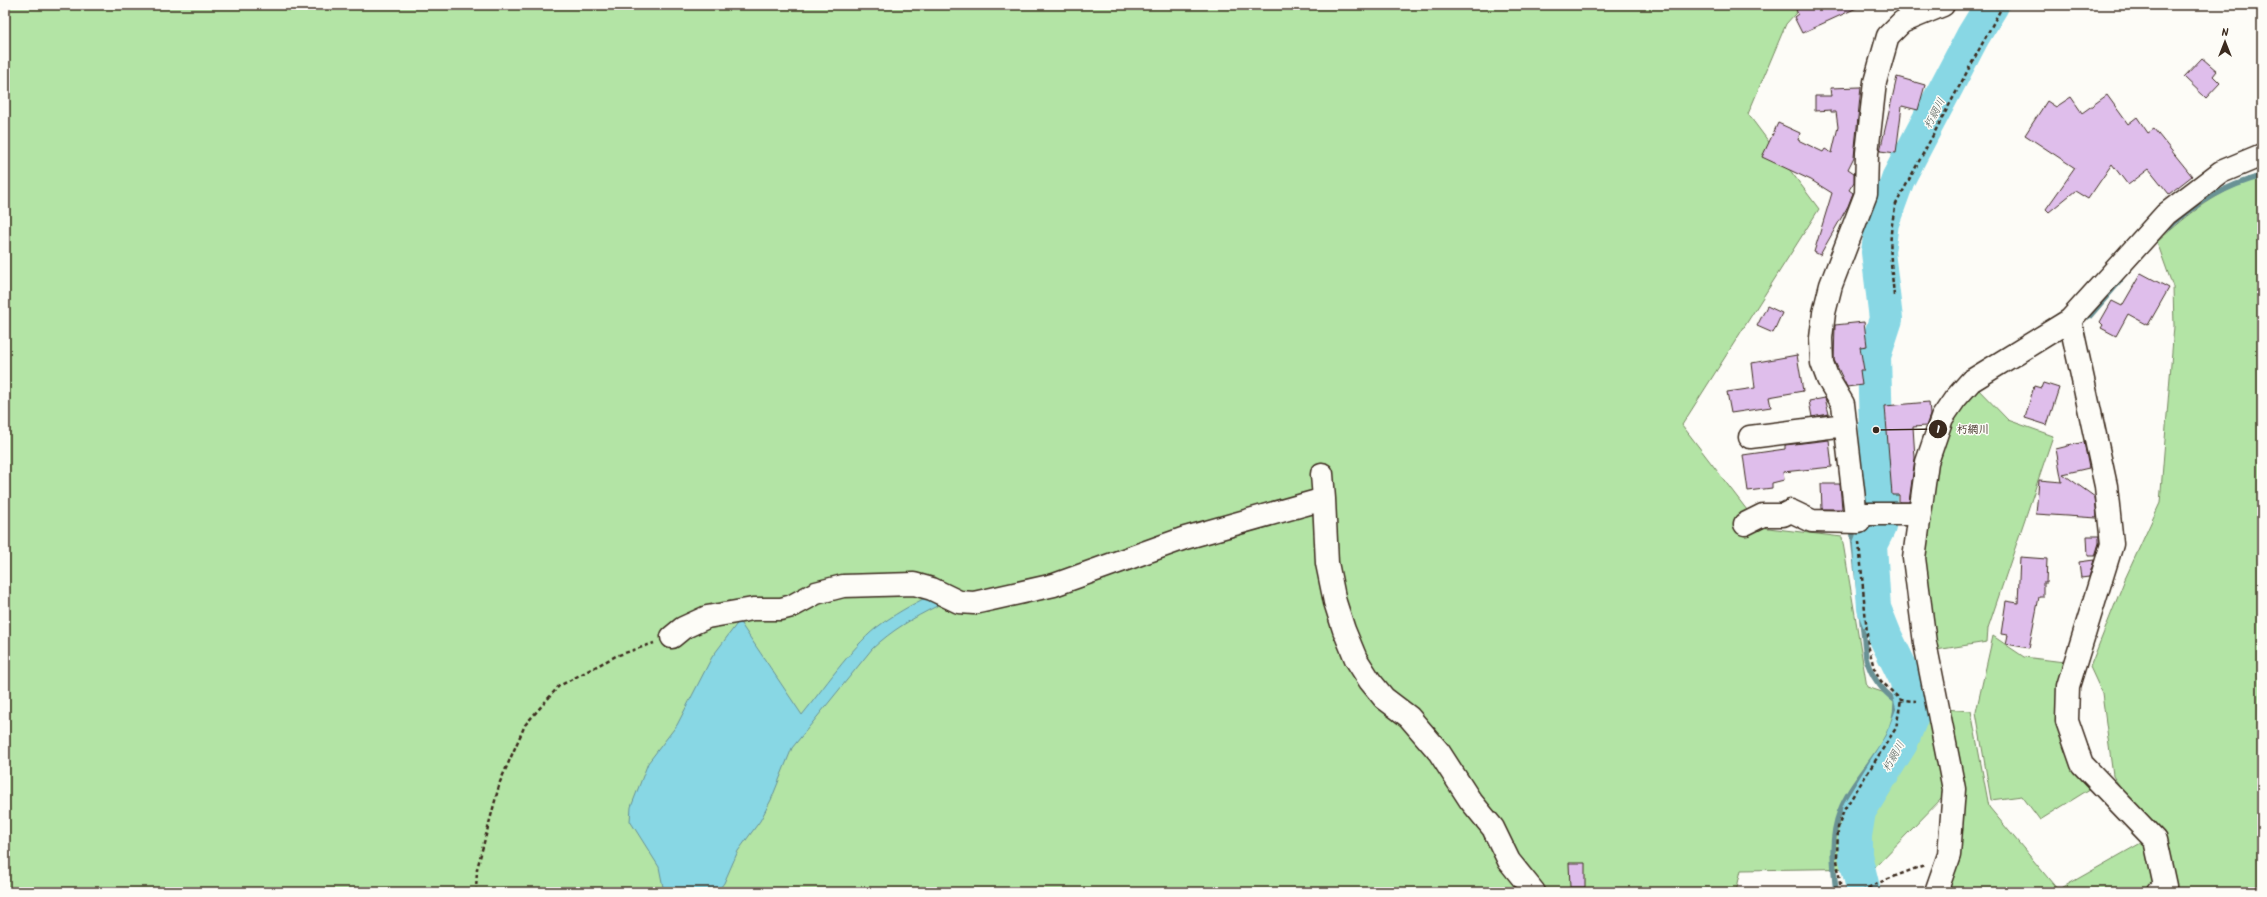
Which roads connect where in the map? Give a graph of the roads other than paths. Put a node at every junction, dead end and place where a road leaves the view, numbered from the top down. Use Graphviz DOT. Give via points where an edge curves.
graph roads {
  1 [pos="1943,5"];
  2 [pos="2262,155"];
  3 [pos="2070,320"];
  4 [pos="1842,425"];
  5 [pos="1750,437"];
  6 [pos="1322,474"];
  7 [pos="1324,499"];
  8 [pos="1919,514"];
  9 [pos="1865,519"];
  10 [pos="1745,524"];
  11 [pos="672,638"];
  12 [pos="1534,892"];
  13 [pos="1936,892"];
  14 [pos="2159,892"];
  1 -- 4 [label="street" via="1902,22 1888,36 1875,82 1867,152 1866,194 1831,285 1821,338 1822,362 1828,379 1843,404"];
  2 -- 3 [label="street" via="2221,172 2166,214"];
  3 -- 8 [label="street" via="1971,381 1955,399 1942,418 1927,462"];
  3 -- 14 [label="street" via="2106,486 2112,544 2068,686 2067,721 2082,764 2155,840 2165,886"];
  4 -- 5 [label="street"];
  4 -- 9 [label="street" via="1855,508"];
  6 -- 7 [label="street"];
  7 -- 11 [label="street" via="1185,538 1054,586 974,603 959,602 932,589 914,584 843,586 816,593 781,609 754,609 707,617 687,626"];
  7 -- 12 [label="street" via="1327,563 1344,630 1356,659 1384,698 1409,717 1439,752 1470,800 1493,828 1509,861"];
  8 -- 9 [label="street"];
  8 -- 13 [label="street" via="1914,558 1925,643 1954,788 1949,855"];
  9 -- 10 [label="street" via="1812,521 1791,511 1783,515 1763,515"];
}
